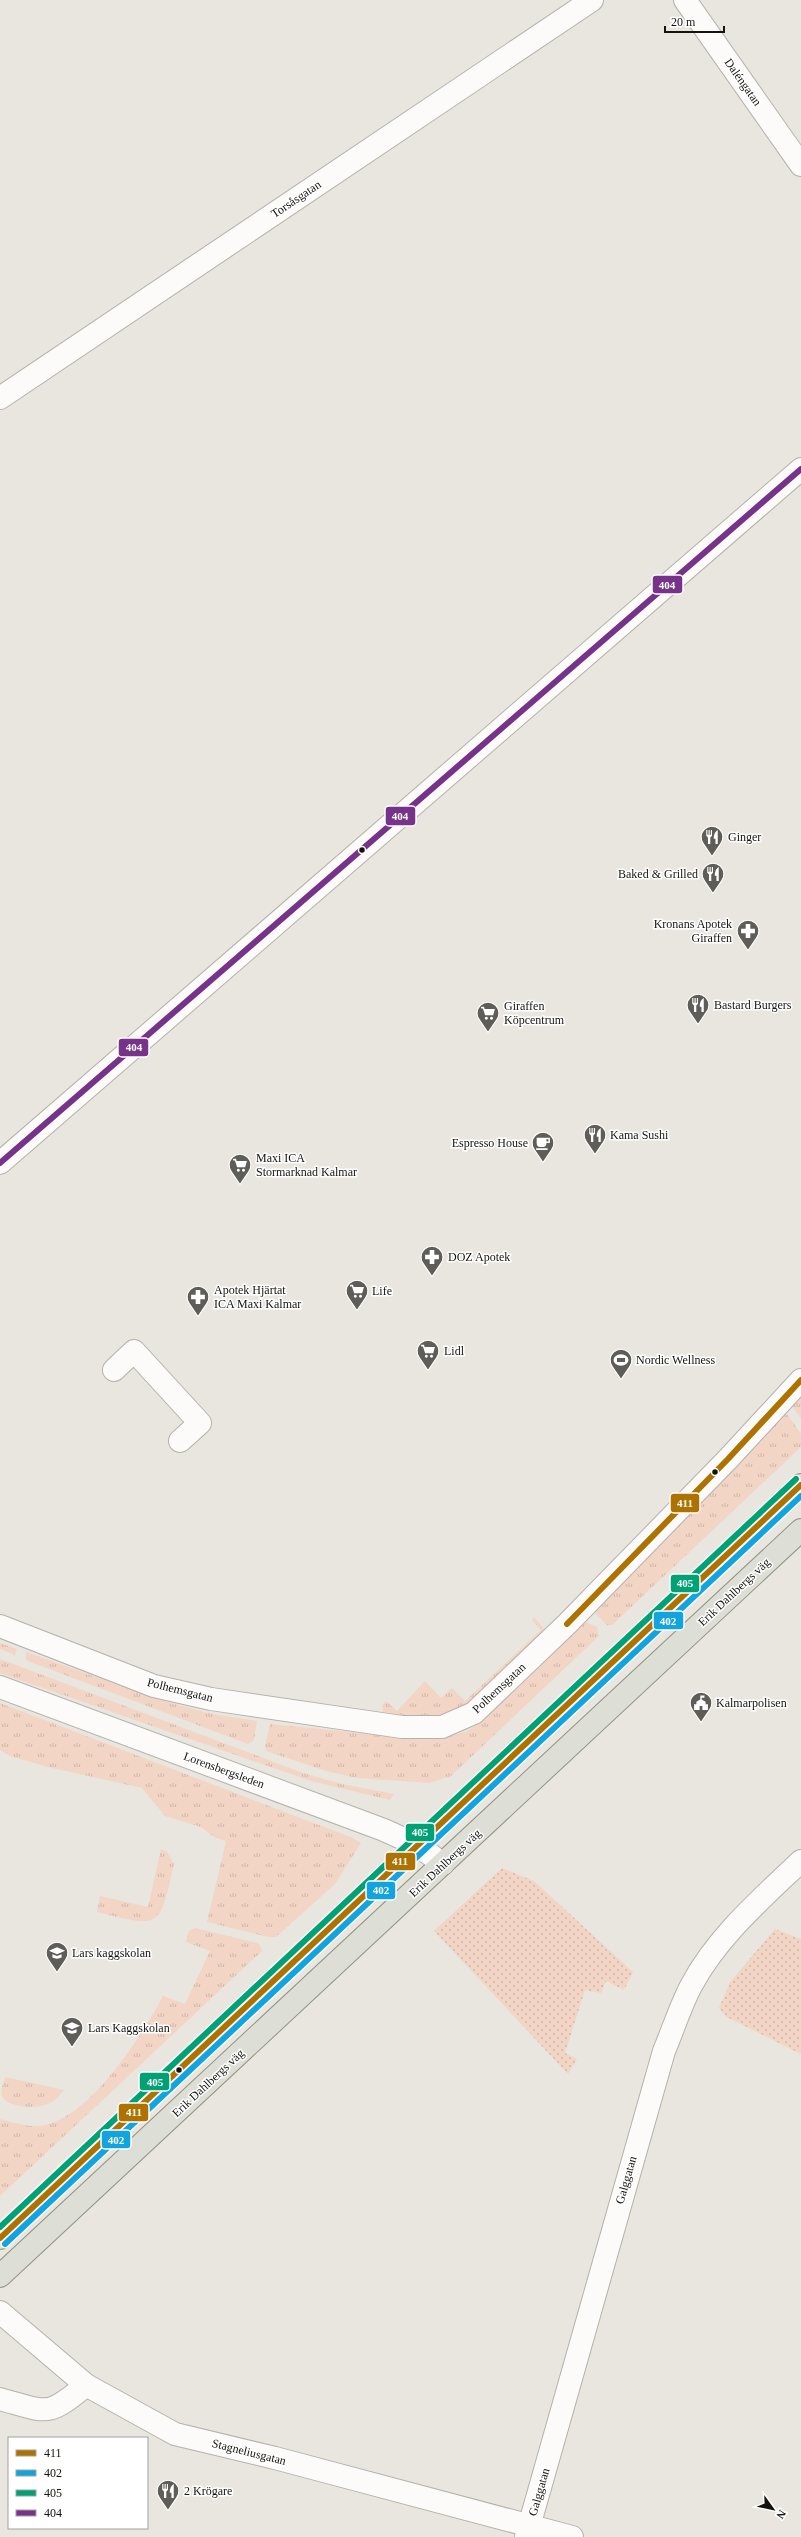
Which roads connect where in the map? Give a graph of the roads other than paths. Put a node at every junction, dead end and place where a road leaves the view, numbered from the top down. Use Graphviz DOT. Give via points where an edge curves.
graph roads {
  1 [pos="592,0"];
  2 [pos="685,0"];
  3 [pos="801,165"];
  4 [pos="0,398"];
  5 [pos="801,469"];
  6 [pos="0,1163"];
  7 [pos="114,1370"];
  8 [pos="801,1380"];
  9 [pos="180,1441"];
  10 [pos="801,1486"];
  11 [pos="801,1530"];
  12 [pos="0,1626"];
  13 [pos="0,1687"];
  14 [pos="417,1846"];
  15 [pos="801,1861"];
  16 [pos="443,1864"];
  17 [pos="0,2238"];
  18 [pos="0,2276"];
  19 [pos="0,2312"];
  20 [pos="86,2385"];
  21 [pos="0,2399"];
  22 [pos="528,2531"];
  23 [pos="572,2537"];
  1 -- 4 [label="street, Torsåsgatan"];
  2 -- 3 [label="street, Daléngatan"];
  5 -- 6 [label="street"];
  7 -- 9 [label="street" via="134,1351 200,1423"];
  8 -- 12 [label="street, Polhemsgatan" via="567,1624 474,1713 442,1727 402,1727 211,1699 154,1686"];
  10 -- 14 [label="main road"];
  11 -- 16 [label="main road, Erik Dahlbergs väg"];
  13 -- 14 [label="street, Lorensbergsleden" via="384,1830"];
  14 -- 16 [label="street, Lorensbergsleden"];
  14 -- 17 [label="main road"];
  15 -- 22 [label="street, Galggatan" via="721,1942 691,1986 664,2051"];
  16 -- 18 [label="main road, Erik Dahlbergs väg"];
  19 -- 20 [label="street, Stagneliusgatan"];
  20 -- 21 [label="street" via="59,2407 47,2411"];
  20 -- 22 [label="street, Stagneliusgatan" via="175,2434 275,2458"];
  22 -- 23 [label="street, Stagneliusgatan"];
}
